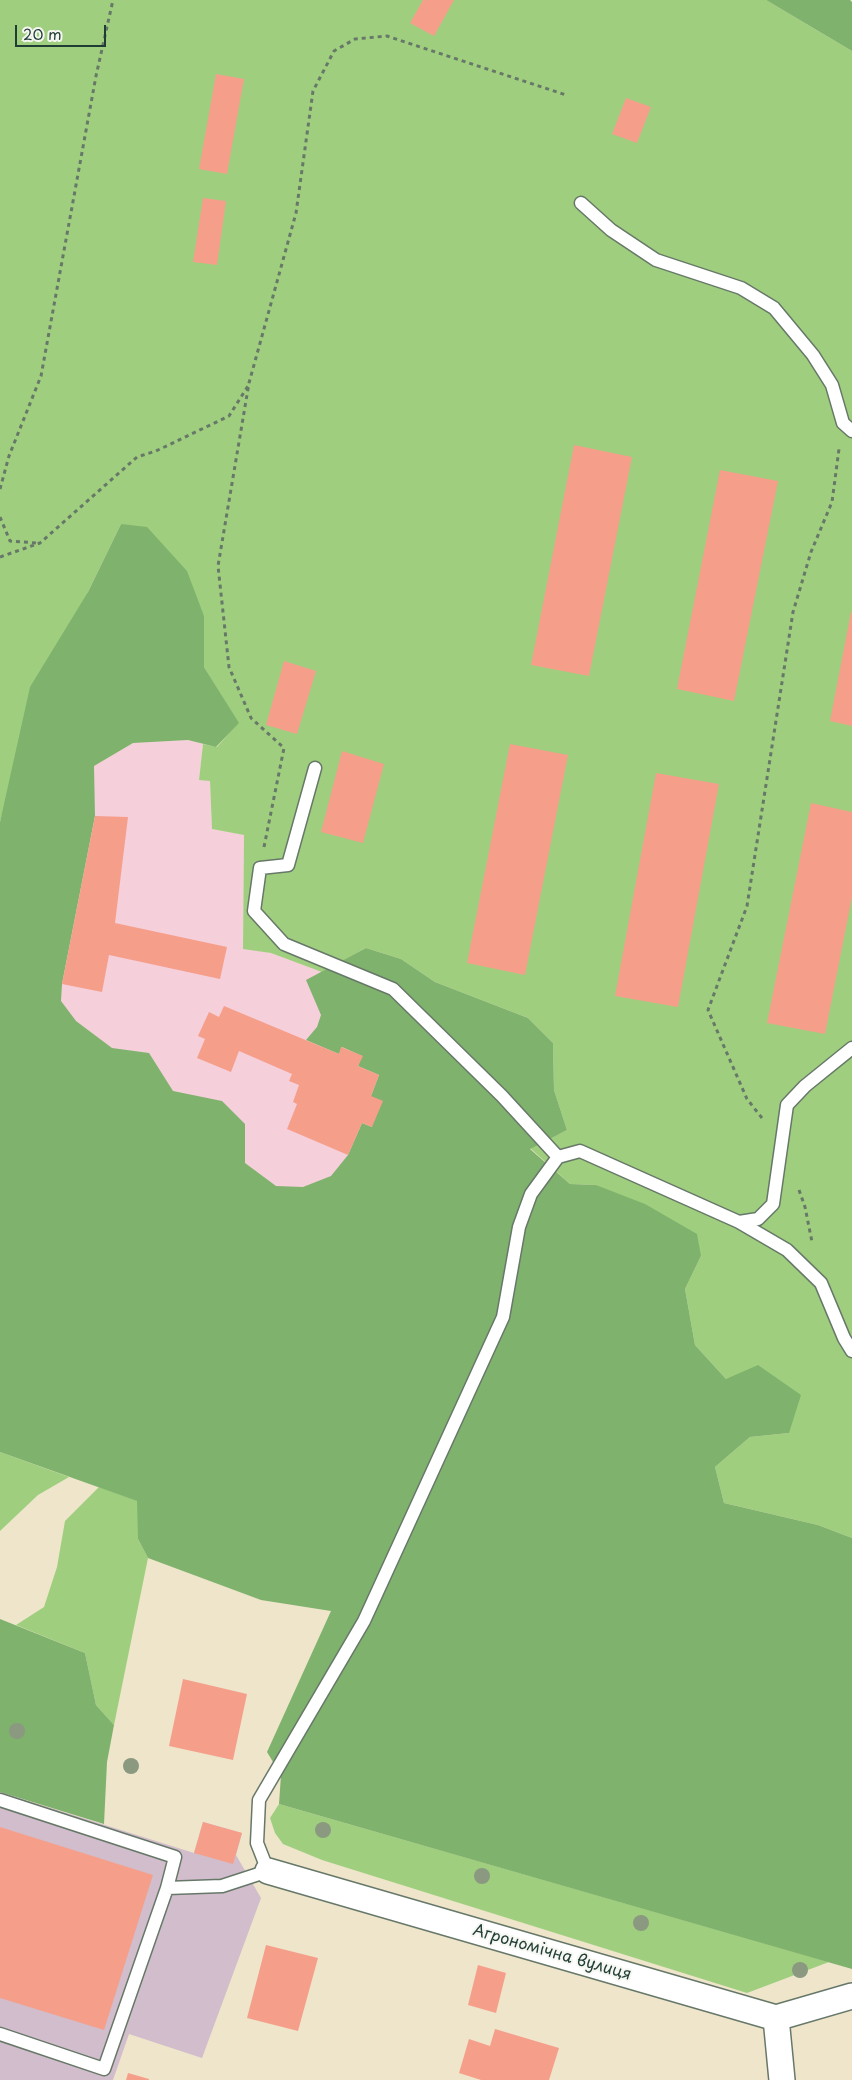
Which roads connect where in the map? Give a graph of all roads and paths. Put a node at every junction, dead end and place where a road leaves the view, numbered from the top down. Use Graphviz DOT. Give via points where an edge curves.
graph roads {
  1 [pos="113,0"];
  2 [pos="566,95"];
  3 [pos="581,203"];
  4 [pos="250,383"];
  5 [pos="847,427"];
  6 [pos="0,489"];
  7 [pos="0,517"];
  8 [pos="40,543"];
  9 [pos="0,557"];
  10 [pos="315,768"];
  11 [pos="260,868"];
  12 [pos="852,1048"];
  13 [pos="782,1143"];
  14 [pos="558,1157"];
  15 [pos="798,1188"];
  16 [pos="739,1222"];
  17 [pos="821,1283"];
  18 [pos="852,1351"];
  19 [pos="0,1800"];
  20 [pos="268,1871"];
  21 [pos="167,1888"];
  22 [pos="852,1996"];
  23 [pos="776,2018"];
  24 [pos="0,2034"];
  25 [pos="782,2080"];
  1 -- 6 [label="path" via="94,85 41,376 9,456"];
  2 -- 4 [label="path" via="387,36 355,39 334,51 313,91 296,212"];
  3 -- 5 [label="lane" via="611,230 656,260 741,288 774,308 832,385"];
  4 -- 8 [label="path" via="229,416 137,457"];
  4 -- 11 [label="path" via="218,566 229,667 251,718 284,748"];
  5 -- 13 [label="path" via="832,502 811,552 793,612 747,906 708,1010 747,1099"];
  7 -- 8 [label="path" via="10,541"];
  8 -- 9 [label="path"];
  10 -- 11 [label="lane" via="288,866"];
  11 -- 14 [label="lane" via="254,911 284,944 393,989 502,1096"];
  12 -- 13 [label="lane" via="787,1105"];
  13 -- 16 [label="lane" via="773,1204 758,1219"];
  14 -- 16 [label="lane" via="580,1151"];
  14 -- 20 [label="lane" via="531,1194 519,1227 503,1317 364,1621 259,1800 257,1843"];
  15 -- 17 [label="path"];
  16 -- 17 [label="lane" via="787,1250"];
  17 -- 18 [label="lane"];
  19 -- 21 [label="lane" via="175,1857"];
  20 -- 21 [label="lane" via="222,1886"];
  20 -- 23 [label="street, Агрономічна вулиця"];
  21 -- 24 [label="lane" via="104,2069"];
  22 -- 23 [label="street"];
  23 -- 25 [label="street"];
}
